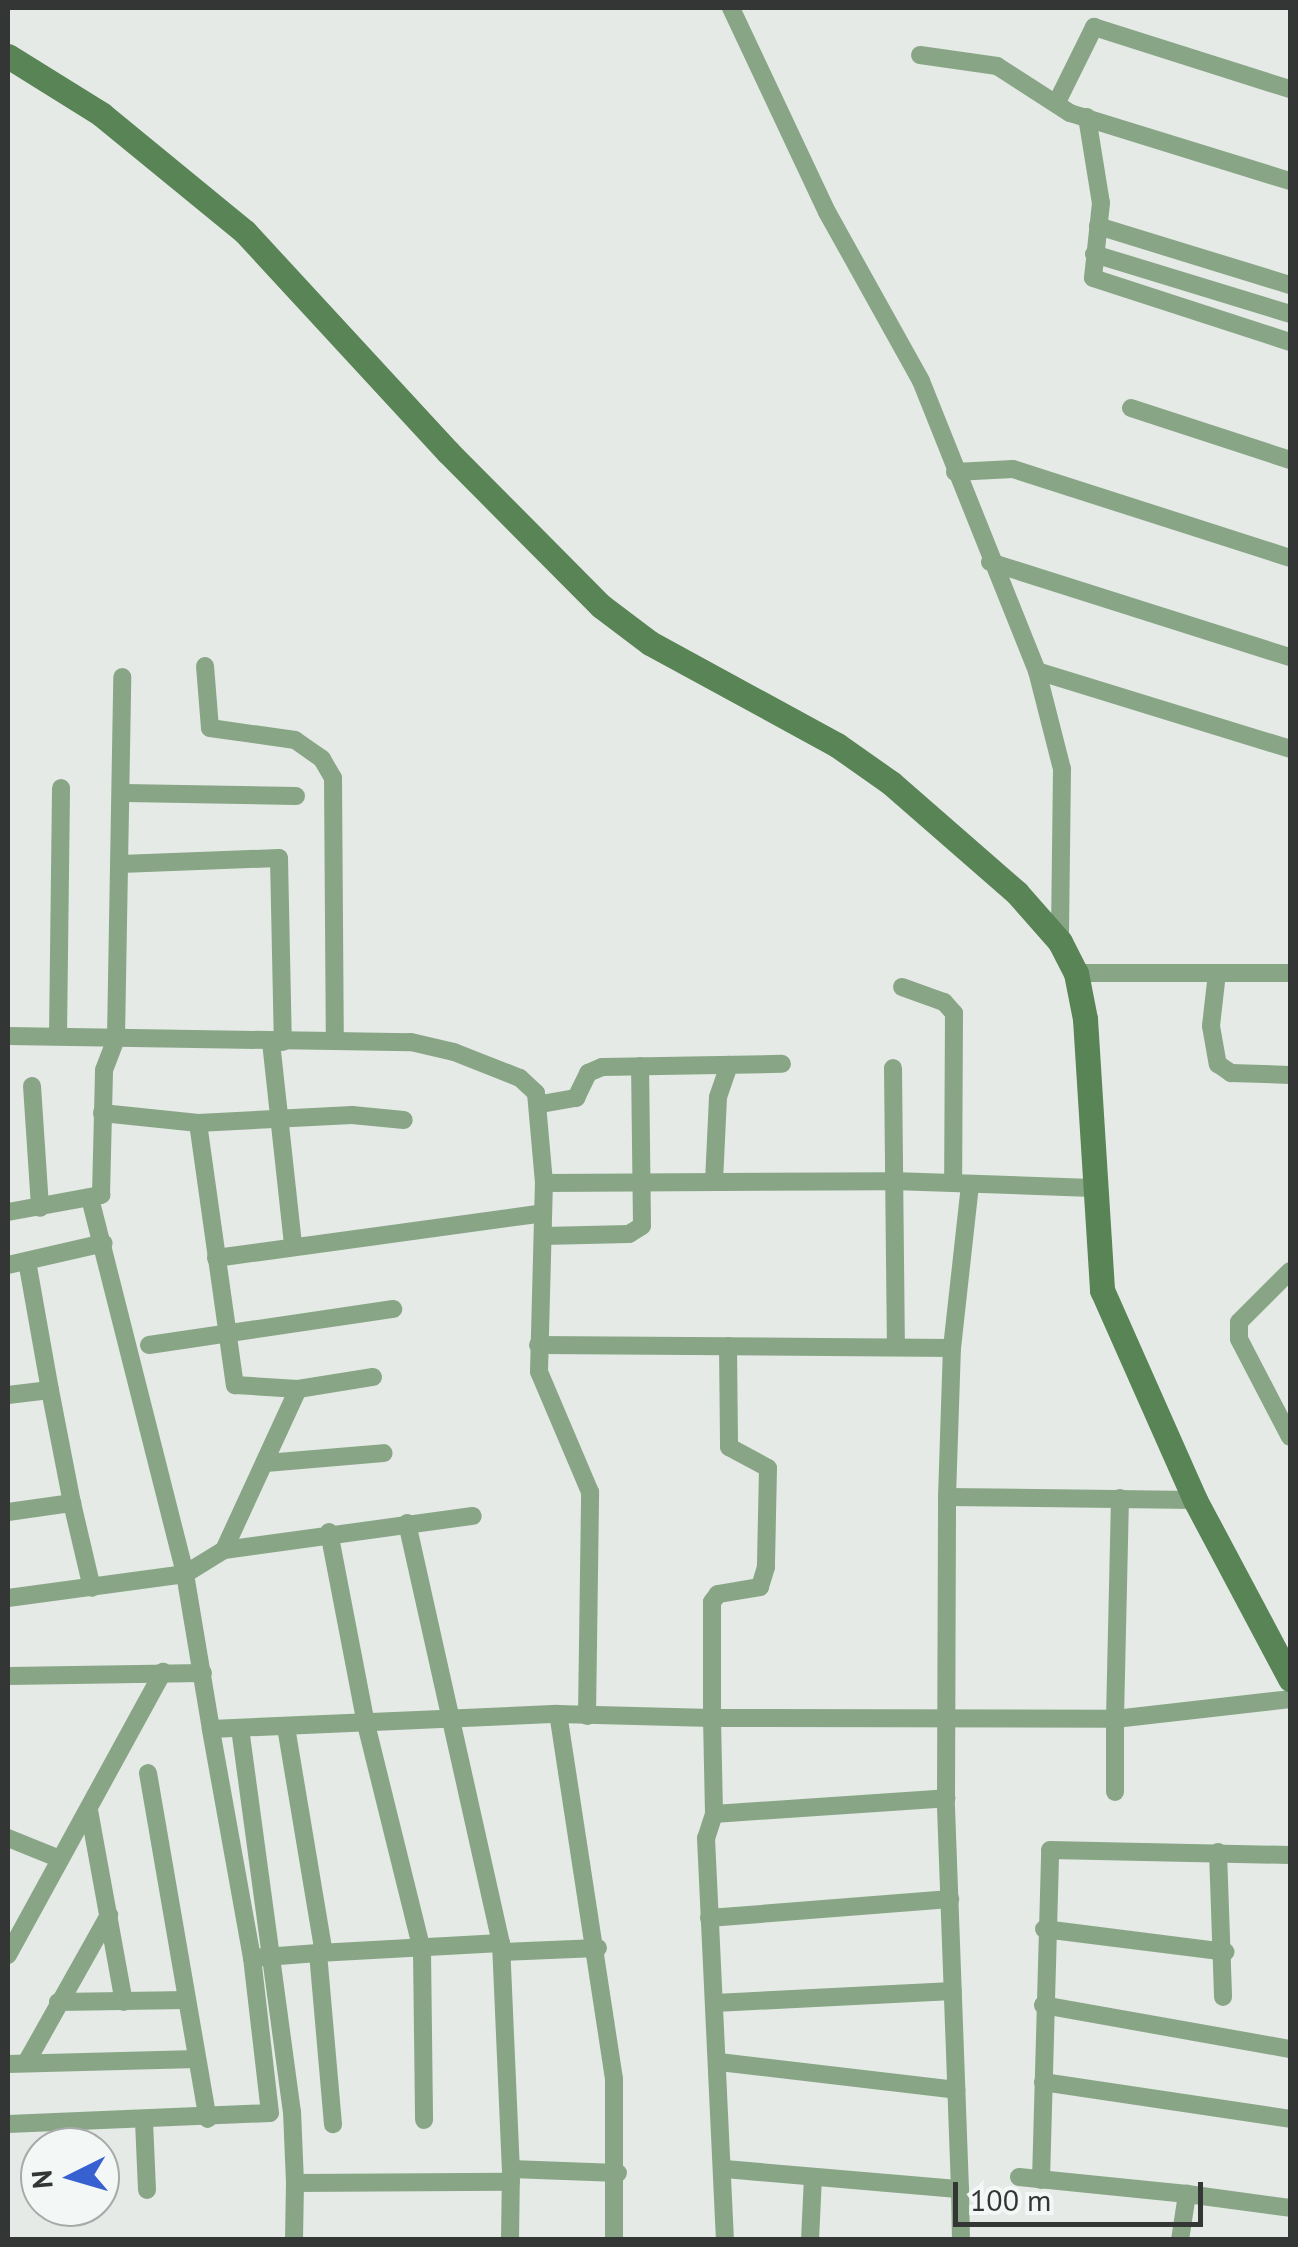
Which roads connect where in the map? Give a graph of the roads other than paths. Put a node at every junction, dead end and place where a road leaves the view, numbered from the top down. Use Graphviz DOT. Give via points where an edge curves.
graph roads {
  1 [pos="731,8"];
  2 [pos="8,56"];
  3 [pos="920,56"];
  4 [pos="1290,88"];
  5 [pos="1057,102"];
  6 [pos="1087,117"];
  7 [pos="1290,181"];
  8 [pos="1098,226"];
  9 [pos="1094,254"];
  10 [pos="1290,286"];
  11 [pos="1290,314"];
  12 [pos="1290,342"];
  13 [pos="1131,408"];
  14 [pos="1290,460"];
  15 [pos="955,472"];
  16 [pos="1290,558"];
  17 [pos="990,562"];
  18 [pos="1290,658"];
  19 [pos="204,666"];
  20 [pos="1037,671"];
  21 [pos="122,677"];
  22 [pos="1290,749"];
  23 [pos="61,788"];
  24 [pos="124,794"];
  25 [pos="296,796"];
  26 [pos="121,864"];
  27 [pos="1060,942"];
  28 [pos="1076,973"];
  29 [pos="1216,973"];
  30 [pos="1290,973"];
  31 [pos="902,988"];
  32 [pos="8,1036"];
  33 [pos="58,1036"];
  34 [pos="116,1038"];
  35 [pos="277,1042"];
  36 [pos="335,1042"];
  37 [pos="782,1064"];
  38 [pos="729,1065"];
  39 [pos="640,1066"];
  40 [pos="893,1068"];
  41 [pos="1290,1076"];
  42 [pos="32,1086"];
  43 [pos="541,1104"];
  44 [pos="102,1113"];
  45 [pos="276,1120"];
  46 [pos="404,1120"];
  47 [pos="198,1123"];
  48 [pos="894,1181"];
  49 [pos="643,1182"];
  50 [pos="714,1182"];
  51 [pos="544,1183"];
  52 [pos="962,1184"];
  53 [pos="1092,1188"];
  54 [pos="91,1202"];
  55 [pos="40,1208"];
  56 [pos="8,1212"];
  57 [pos="543,1213"];
  58 [pos="543,1236"];
  59 [pos="104,1243"];
  60 [pos="293,1245"];
  61 [pos="216,1258"];
  62 [pos="27,1261"];
  63 [pos="8,1265"];
  64 [pos="1290,1271"];
  65 [pos="393,1310"];
  66 [pos="226,1332"];
  67 [pos="149,1345"];
  68 [pos="538,1345"];
  69 [pos="728,1346"];
  70 [pos="896,1346"];
  71 [pos="952,1348"];
  72 [pos="373,1377"];
  73 [pos="298,1389"];
  74 [pos="50,1390"];
  75 [pos="8,1395"];
  76 [pos="1290,1437"];
  77 [pos="384,1453"];
  78 [pos="266,1463"];
  79 [pos="947,1497"];
  80 [pos="1120,1498"];
  81 [pos="1195,1500"];
  82 [pos="72,1503"];
  83 [pos="8,1512"];
  84 [pos="473,1516"];
  85 [pos="407,1523"];
  86 [pos="329,1532"];
  87 [pos="224,1550"];
  88 [pos="185,1574"];
  89 [pos="92,1588"];
  90 [pos="8,1598"];
  91 [pos="162,1672"];
  92 [pos="202,1672"];
  93 [pos="8,1676"];
  94 [pos="1290,1678"];
  95 [pos="1290,1699"];
  96 [pos="558,1714"];
  97 [pos="587,1716"];
  98 [pos="712,1718"];
  99 [pos="453,1719"];
  100 [pos="1115,1719"];
  101 [pos="948,1723"];
  102 [pos="366,1724"];
  103 [pos="240,1728"];
  104 [pos="286,1728"];
  105 [pos="211,1729"];
  106 [pos="148,1773"];
  107 [pos="1115,1792"];
  108 [pos="946,1798"];
  109 [pos="89,1810"];
  110 [pos="714,1814"];
  111 [pos="8,1838"];
  112 [pos="1218,1852"];
  113 [pos="1290,1855"];
  114 [pos="60,1859"];
  115 [pos="950,1898"];
  116 [pos="109,1916"];
  117 [pos="709,1918"];
  118 [pos="1044,1928"];
  119 [pos="502,1947"];
  120 [pos="598,1948"];
  121 [pos="422,1951"];
  122 [pos="1226,1952"];
  123 [pos="321,1953"];
  124 [pos="8,1955"];
  125 [pos="272,1956"];
  126 [pos="252,1958"];
  127 [pos="953,1992"];
  128 [pos="1223,1996"];
  129 [pos="187,2000"];
  130 [pos="58,2002"];
  131 [pos="124,2002"];
  132 [pos="715,2003"];
  133 [pos="1043,2005"];
  134 [pos="1290,2049"];
  135 [pos="197,2059"];
  136 [pos="719,2062"];
  137 [pos="17,2063"];
  138 [pos="1043,2082"];
  139 [pos="956,2090"];
  140 [pos="292,2111"];
  141 [pos="270,2112"];
  142 [pos="208,2119"];
  143 [pos="1290,2119"];
  144 [pos="424,2120"];
  145 [pos="144,2121"];
  146 [pos="8,2124"];
  147 [pos="334,2124"];
  148 [pos="725,2169"];
  149 [pos="618,2173"];
  150 [pos="511,2176"];
  151 [pos="813,2178"];
  152 [pos="1019,2178"];
  153 [pos="1041,2180"];
  154 [pos="295,2183"];
  155 [pos="960,2189"];
  156 [pos="147,2190"];
  157 [pos="1187,2194"];
  158 [pos="1290,2208"];
  159 [pos="294,2240"];
  160 [pos="510,2240"];
  161 [pos="614,2240"];
  162 [pos="725,2240"];
  163 [pos="810,2240"];
  164 [pos="961,2240"];
  165 [pos="1180,2240"];
  1 -- 15 [label="street" via="826,212 921,381"];
  2 -- 27 [label="main road" via="101,114 245,232 601,606 650,643 837,745 892,783 1018,893"];
  3 -- 5 [label="street" via="997,66"];
  4 -- 5 [label="street" via="1094,27"];
  5 -- 6 [label="street"];
  6 -- 7 [label="street"];
  6 -- 8 [label="street" via="1100,184"];
  8 -- 9 [label="street"];
  8 -- 10 [label="street"];
  9 -- 11 [label="street"];
  9 -- 12 [label="street" via="1097,282"];
  13 -- 14 [label="street"];
  15 -- 16 [label="street" via="992,466 1037,475"];
  15 -- 17 [label="street"];
  17 -- 18 [label="street"];
  17 -- 20 [label="street"];
  19 -- 36 [label="street" via="210,728 295,740 322,759 333,778"];
  20 -- 22 [label="street"];
  20 -- 27 [label="street" via="1062,769"];
  21 -- 24 [label="street"];
  23 -- 33 [label="street"];
  24 -- 25 [label="street"];
  24 -- 26 [label="street"];
  26 -- 34 [label="street"];
  26 -- 35 [label="street" via="279,858"];
  27 -- 28 [label="main road"];
  28 -- 29 [label="street"];
  28 -- 53 [label="main road" via="1090,1072"];
  29 -- 30 [label="street"];
  29 -- 41 [label="street" via="1212,1026 1218,1064 1231,1073"];
  31 -- 52 [label="street" via="944,1002 954,1013"];
  32 -- 33 [label="street"];
  33 -- 34 [label="street"];
  34 -- 35 [label="street"];
  34 -- 44 [label="street" via="104,1070"];
  35 -- 36 [label="street"];
  35 -- 45 [label="street"];
  36 -- 43 [label="street" via="445,1049 520,1078"];
  37 -- 38 [label="street"];
  38 -- 39 [label="street"];
  38 -- 50 [label="street" via="718,1098"];
  39 -- 43 [label="street" via="595,1069 576,1098"];
  39 -- 49 [label="street"];
  40 -- 48 [label="street"];
  42 -- 55 [label="street"];
  43 -- 51 [label="street"];
  44 -- 47 [label="street"];
  44 -- 54 [label="street" via="101,1196"];
  45 -- 46 [label="street"];
  45 -- 47 [label="street"];
  45 -- 60 [label="street"];
  47 -- 61 [label="street"];
  48 -- 50 [label="street"];
  48 -- 52 [label="street"];
  48 -- 70 [label="street"];
  49 -- 50 [label="street"];
  49 -- 51 [label="street"];
  49 -- 58 [label="street" via="638,1231"];
  51 -- 57 [label="street"];
  52 -- 53 [label="street"];
  52 -- 71 [label="street"];
  53 -- 81 [label="main road" via="1102,1290"];
  54 -- 55 [label="street"];
  54 -- 59 [label="street"];
  55 -- 56 [label="street"];
  57 -- 58 [label="street"];
  57 -- 60 [label="street"];
  58 -- 68 [label="street"];
  59 -- 62 [label="street"];
  59 -- 88 [label="street"];
  60 -- 61 [label="street"];
  61 -- 66 [label="street"];
  62 -- 63 [label="street"];
  62 -- 74 [label="street"];
  64 -- 76 [label="street" via="1239,1322 1240,1339"];
  65 -- 66 [label="street"];
  66 -- 67 [label="street"];
  66 -- 73 [label="street" via="236,1384"];
  68 -- 69 [label="street"];
  68 -- 97 [label="street" via="544,1397 590,1492"];
  69 -- 70 [label="street"];
  69 -- 98 [label="street" via="729,1447 768,1468 766,1567 760,1588 722,1593 712,1602"];
  70 -- 71 [label="street"];
  71 -- 79 [label="street"];
  72 -- 73 [label="street"];
  73 -- 78 [label="street"];
  74 -- 75 [label="street"];
  74 -- 82 [label="street"];
  77 -- 78 [label="street"];
  78 -- 87 [label="street"];
  79 -- 80 [label="street"];
  79 -- 101 [label="street"];
  80 -- 81 [label="street"];
  80 -- 100 [label="street"];
  81 -- 94 [label="main road"];
  82 -- 83 [label="street"];
  82 -- 89 [label="street"];
  84 -- 85 [label="street"];
  85 -- 86 [label="street"];
  85 -- 99 [label="street"];
  86 -- 87 [label="street"];
  86 -- 102 [label="street"];
  87 -- 88 [label="street"];
  88 -- 89 [label="street"];
  88 -- 92 [label="street"];
  89 -- 90 [label="street"];
  91 -- 92 [label="street"];
  91 -- 93 [label="street"];
  91 -- 109 [label="street"];
  92 -- 105 [label="street"];
  95 -- 100 [label="street"];
  96 -- 97 [label="street"];
  96 -- 99 [label="street"];
  96 -- 120 [label="street"];
  97 -- 98 [label="street"];
  98 -- 101 [label="street"];
  98 -- 110 [label="street"];
  99 -- 102 [label="street"];
  99 -- 119 [label="street"];
  100 -- 101 [label="street"];
  100 -- 107 [label="street"];
  101 -- 108 [label="street"];
  102 -- 104 [label="street"];
  102 -- 121 [label="street"];
  103 -- 104 [label="street"];
  103 -- 105 [label="street"];
  103 -- 125 [label="street"];
  104 -- 123 [label="street"];
  105 -- 126 [label="street"];
  106 -- 129 [label="street"];
  108 -- 110 [label="street"];
  108 -- 115 [label="street"];
  109 -- 114 [label="street"];
  109 -- 116 [label="street"];
  110 -- 117 [label="street" via="706,1838"];
  111 -- 114 [label="street"];
  112 -- 113 [label="street"];
  112 -- 118 [label="street" via="1050,1850"];
  112 -- 122 [label="street"];
  114 -- 124 [label="street"];
  115 -- 117 [label="street"];
  115 -- 127 [label="street"];
  116 -- 130 [label="street"];
  116 -- 131 [label="street"];
  117 -- 132 [label="street"];
  118 -- 122 [label="street"];
  118 -- 133 [label="street"];
  119 -- 120 [label="street"];
  119 -- 121 [label="street"];
  119 -- 150 [label="street"];
  120 -- 149 [label="street"];
  121 -- 123 [label="street"];
  121 -- 144 [label="street"];
  122 -- 128 [label="street"];
  123 -- 125 [label="street"];
  123 -- 147 [label="street"];
  125 -- 126 [label="street"];
  125 -- 140 [label="street"];
  126 -- 141 [label="street"];
  127 -- 132 [label="street"];
  127 -- 139 [label="street"];
  129 -- 131 [label="street"];
  129 -- 135 [label="street"];
  130 -- 131 [label="street"];
  130 -- 137 [label="street"];
  132 -- 136 [label="street"];
  133 -- 134 [label="street"];
  133 -- 138 [label="street"];
  135 -- 137 [label="street"];
  135 -- 142 [label="street"];
  136 -- 139 [label="street"];
  136 -- 148 [label="street"];
  138 -- 143 [label="street"];
  138 -- 153 [label="street"];
  139 -- 155 [label="street"];
  140 -- 141 [label="street"];
  140 -- 154 [label="street"];
  141 -- 142 [label="street"];
  142 -- 145 [label="street"];
  145 -- 146 [label="street"];
  145 -- 156 [label="street"];
  148 -- 151 [label="street"];
  148 -- 162 [label="street"];
  149 -- 150 [label="street"];
  149 -- 161 [label="street"];
  150 -- 154 [label="street"];
  150 -- 160 [label="street"];
  151 -- 155 [label="street"];
  151 -- 163 [label="street"];
  152 -- 153 [label="street"];
  153 -- 157 [label="street"];
  154 -- 159 [label="street"];
  155 -- 164 [label="street"];
  157 -- 158 [label="street"];
  157 -- 165 [label="street"];
}
